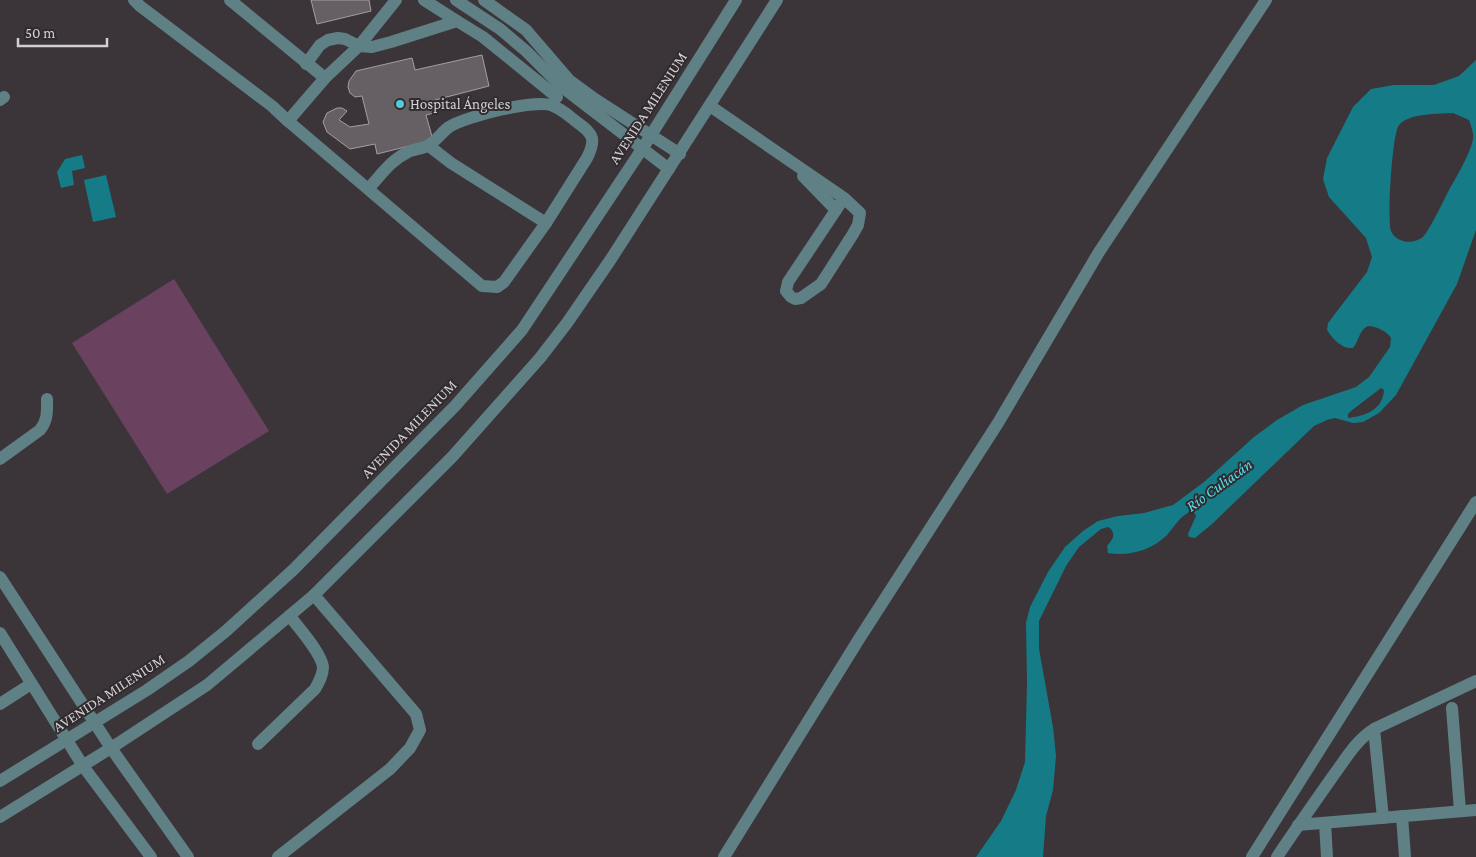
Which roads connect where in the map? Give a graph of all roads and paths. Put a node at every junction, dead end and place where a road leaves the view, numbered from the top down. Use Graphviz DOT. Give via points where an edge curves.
graph roads {
  1 [pos="134,0"];
  2 [pos="230,0"];
  3 [pos="396,0"];
  4 [pos="424,0"];
  5 [pos="456,0"];
  6 [pos="484,0"];
  7 [pos="736,0"];
  8 [pos="777,0"];
  9 [pos="1266,0"];
  10 [pos="457,21"];
  11 [pos="359,46"];
  12 [pos="306,64"];
  13 [pos="325,78"];
  14 [pos="560,92"];
  15 [pos="710,106"];
  16 [pos="288,121"];
  17 [pos="651,135"];
  18 [pos="429,146"];
  19 [pos="642,150"];
  20 [pos="680,154"];
  21 [pos="787,159"];
  22 [pos="669,169"];
  23 [pos="369,188"];
  24 [pos="844,198"];
  25 [pos="836,210"];
  26 [pos="546,223"];
  27 [pos="47,399"];
  28 [pos="0,459"];
  29 [pos="1476,502"];
  30 [pos="0,577"];
  31 [pos="314,595"];
  32 [pos="290,616"];
  33 [pos="0,633"];
  34 [pos="1476,681"];
  35 [pos="31,684"];
  36 [pos="0,704"];
  37 [pos="1452,708"];
  38 [pos="94,723"];
  39 [pos="1374,729"];
  40 [pos="66,740"];
  41 [pos="258,744"];
  42 [pos="111,748"];
  43 [pos="83,766"];
  44 [pos="0,781"];
  45 [pos="1476,810"];
  46 [pos="1460,811"];
  47 [pos="1402,816"];
  48 [pos="0,817"];
  49 [pos="1383,818"];
  50 [pos="1325,823"];
  51 [pos="1298,825"];
  52 [pos="151,857"];
  53 [pos="188,857"];
  54 [pos="278,857"];
  55 [pos="724,857"];
  56 [pos="1252,857"];
  57 [pos="1277,857"];
  58 [pos="1327,857"];
  59 [pos="1405,857"];
  1 -- 16 [label="street"];
  2 -- 12 [label="street"];
  3 -- 11 [label="street"];
  4 -- 10 [label="street"];
  5 -- 14 [label="street" via="526,51"];
  6 -- 14 [label="street" via="526,30"];
  7 -- 17 [label="street, AVENIDA MILENIUM"];
  8 -- 15 [label="street"];
  9 -- 55 [label="street" via="1099,252 998,423 848,655"];
  10 -- 11 [label="street" via="382,45"];
  10 -- 14 [label="street"];
  11 -- 12 [label="street" via="345,39 328,40 320,45"];
  11 -- 13 [label="street"];
  12 -- 13 [label="street"];
  13 -- 16 [label="street"];
  14 -- 17 [label="street" via="595,99"];
  14 -- 18 [label="street" via="532,104 476,116 450,126"];
  14 -- 19 [label="street"];
  14 -- 26 [label="street" via="593,140 587,158"];
  15 -- 20 [label="street"];
  15 -- 21 [label="street"];
  16 -- 23 [label="street"];
  17 -- 19 [label="street, AVENIDA MILENIUM"];
  17 -- 20 [label="street"];
  18 -- 23 [label="street" via="409,151 393,161"];
  18 -- 26 [label="street"];
  19 -- 22 [label="street"];
  19 -- 38 [label="street, AVENIDA MILENIUM" via="522,330 455,406 293,570 226,631 182,666"];
  20 -- 22 [label="street"];
  21 -- 24 [label="street"];
  21 -- 25 [label="street"];
  22 -- 31 [label="street" via="611,260 540,358 453,456"];
  23 -- 26 [label="street" via="482,286 490,288 504,282"];
  24 -- 25 [label="street"];
  24 -- 25 [label="street" via="860,213 856,230 821,284 802,298 791,298 786,291 788,282"];
  27 -- 28 [label="street" via="45,424"];
  29 -- 56 [label="street"];
  30 -- 38 [label="street"];
  31 -- 32 [label="street"];
  31 -- 54 [label="street" via="416,714 420,730 410,748 390,769"];
  32 -- 41 [label="street" via="320,657 321,679 315,689"];
  32 -- 42 [label="street" via="207,685"];
  33 -- 35 [label="street"];
  34 -- 39 [label="street"];
  35 -- 36 [label="street"];
  35 -- 40 [label="street"];
  37 -- 46 [label="street"];
  38 -- 40 [label="street, AVENIDA MILENIUM"];
  38 -- 42 [label="street"];
  39 -- 49 [label="street"];
  39 -- 51 [label="street" via="1353,748"];
  40 -- 43 [label="street"];
  40 -- 44 [label="street, AVENIDA MILENIUM"];
  42 -- 43 [label="street"];
  42 -- 53 [label="street"];
  43 -- 48 [label="street"];
  43 -- 52 [label="street"];
  45 -- 46 [label="street"];
  46 -- 47 [label="street"];
  47 -- 49 [label="street"];
  47 -- 59 [label="street"];
  49 -- 50 [label="street"];
  50 -- 51 [label="street"];
  50 -- 58 [label="street"];
  51 -- 57 [label="street"];
}
